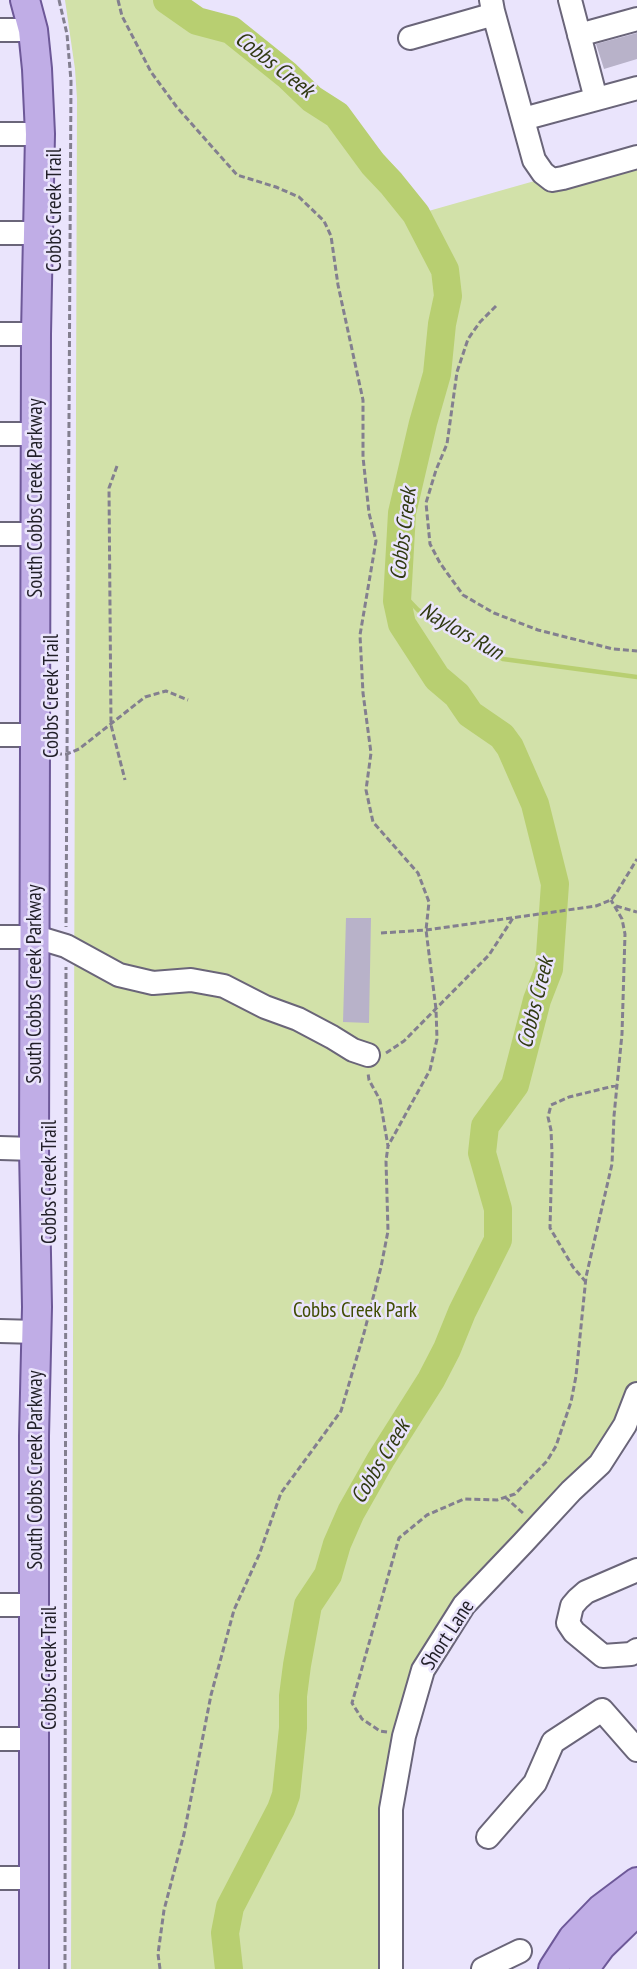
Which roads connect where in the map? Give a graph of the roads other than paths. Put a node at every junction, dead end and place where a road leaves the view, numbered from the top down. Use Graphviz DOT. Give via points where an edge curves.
graph roads {
  1 [pos="25,0"];
  2 [pos="570,0"];
  3 [pos="492,5"];
  4 [pos="637,19"];
  5 [pos="0,30"];
  6 [pos="33,30"];
  7 [pos="579,35"];
  8 [pos="410,38"];
  9 [pos="637,88"];
  10 [pos="596,99"];
  11 [pos="523,118"];
  12 [pos="0,134"];
  13 [pos="40,134"];
  14 [pos="637,157"];
  15 [pos="0,233"];
  16 [pos="38,233"];
  17 [pos="0,334"];
  18 [pos="36,334"];
  19 [pos="0,434"];
  20 [pos="36,434"];
  21 [pos="0,534"];
  22 [pos="36,534"];
  23 [pos="0,735"];
  24 [pos="36,745"];
  25 [pos="0,937"];
  26 [pos="36,937"];
  27 [pos="368,1054"];
  28 [pos="0,1148"];
  29 [pos="34,1149"];
  30 [pos="0,1331"];
  31 [pos="37,1332"];
  32 [pos="637,1394"];
  33 [pos="637,1570"];
  34 [pos="0,1605"];
  35 [pos="35,1605"];
  36 [pos="634,1652"];
  37 [pos="0,1739"];
  38 [pos="34,1739"];
  39 [pos="637,1750"];
  40 [pos="488,1837"];
  41 [pos="0,1878"];
  42 [pos="34,1878"];
  43 [pos="637,1882"];
  44 [pos="636,1912"];
  45 [pos="520,1951"];
  46 [pos="34,1969"];
  47 [pos="392,1969"];
  48 [pos="483,1969"];
  49 [pos="553,1969"];
  50 [pos="584,1969"];
  1 -- 6 [label="main road, South Cobbs Creek Parkway"];
  2 -- 7 [label="street"];
  3 -- 8 [label="street" via="487,17"];
  3 -- 11 [label="street"];
  4 -- 7 [label="street"];
  5 -- 6 [label="street"];
  6 -- 13 [label="main road, South Cobbs Creek Parkway"];
  7 -- 10 [label="street"];
  9 -- 10 [label="street"];
  10 -- 11 [label="street"];
  11 -- 14 [label="street" via="534,160 552,180"];
  12 -- 13 [label="street"];
  13 -- 16 [label="main road, South Cobbs Creek Parkway"];
  15 -- 16 [label="street"];
  16 -- 18 [label="main road, South Cobbs Creek Parkway"];
  17 -- 18 [label="street"];
  18 -- 20 [label="main road, South Cobbs Creek Parkway"];
  19 -- 20 [label="street"];
  20 -- 22 [label="main road, South Cobbs Creek Parkway"];
  21 -- 22 [label="street"];
  22 -- 24 [label="main road, South Cobbs Creek Parkway"];
  23 -- 24 [label="street"];
  24 -- 26 [label="main road, South Cobbs Creek Parkway"];
  25 -- 26 [label="street"];
  26 -- 27 [label="street" via="66,946 119,975 153,983 191,980 224,986"];
  26 -- 29 [label="main road, South Cobbs Creek Parkway"];
  28 -- 29 [label="street"];
  29 -- 31 [label="main road, South Cobbs Creek Parkway"];
  30 -- 31 [label="street"];
  31 -- 35 [label="main road, South Cobbs Creek Parkway"];
  32 -- 47 [label="street, Short Lane" via="625,1425 600,1464 464,1605 423,1670 404,1736 391,1809"];
  33 -- 36 [label="street" via="586,1592 572,1606 568,1623 603,1656"];
  34 -- 35 [label="street"];
  35 -- 38 [label="main road, South Cobbs Creek Parkway"];
  37 -- 38 [label="street"];
  38 -- 42 [label="main road, South Cobbs Creek Parkway"];
  39 -- 40 [label="street" via="602,1710 553,1742 535,1783"];
  41 -- 42 [label="street"];
  42 -- 46 [label="main road, South Cobbs Creek Parkway"];
  43 -- 49 [label="main road" via="601,1909 573,1938"];
  44 -- 50 [label="main road"];
  45 -- 48 [label="street"];
}
